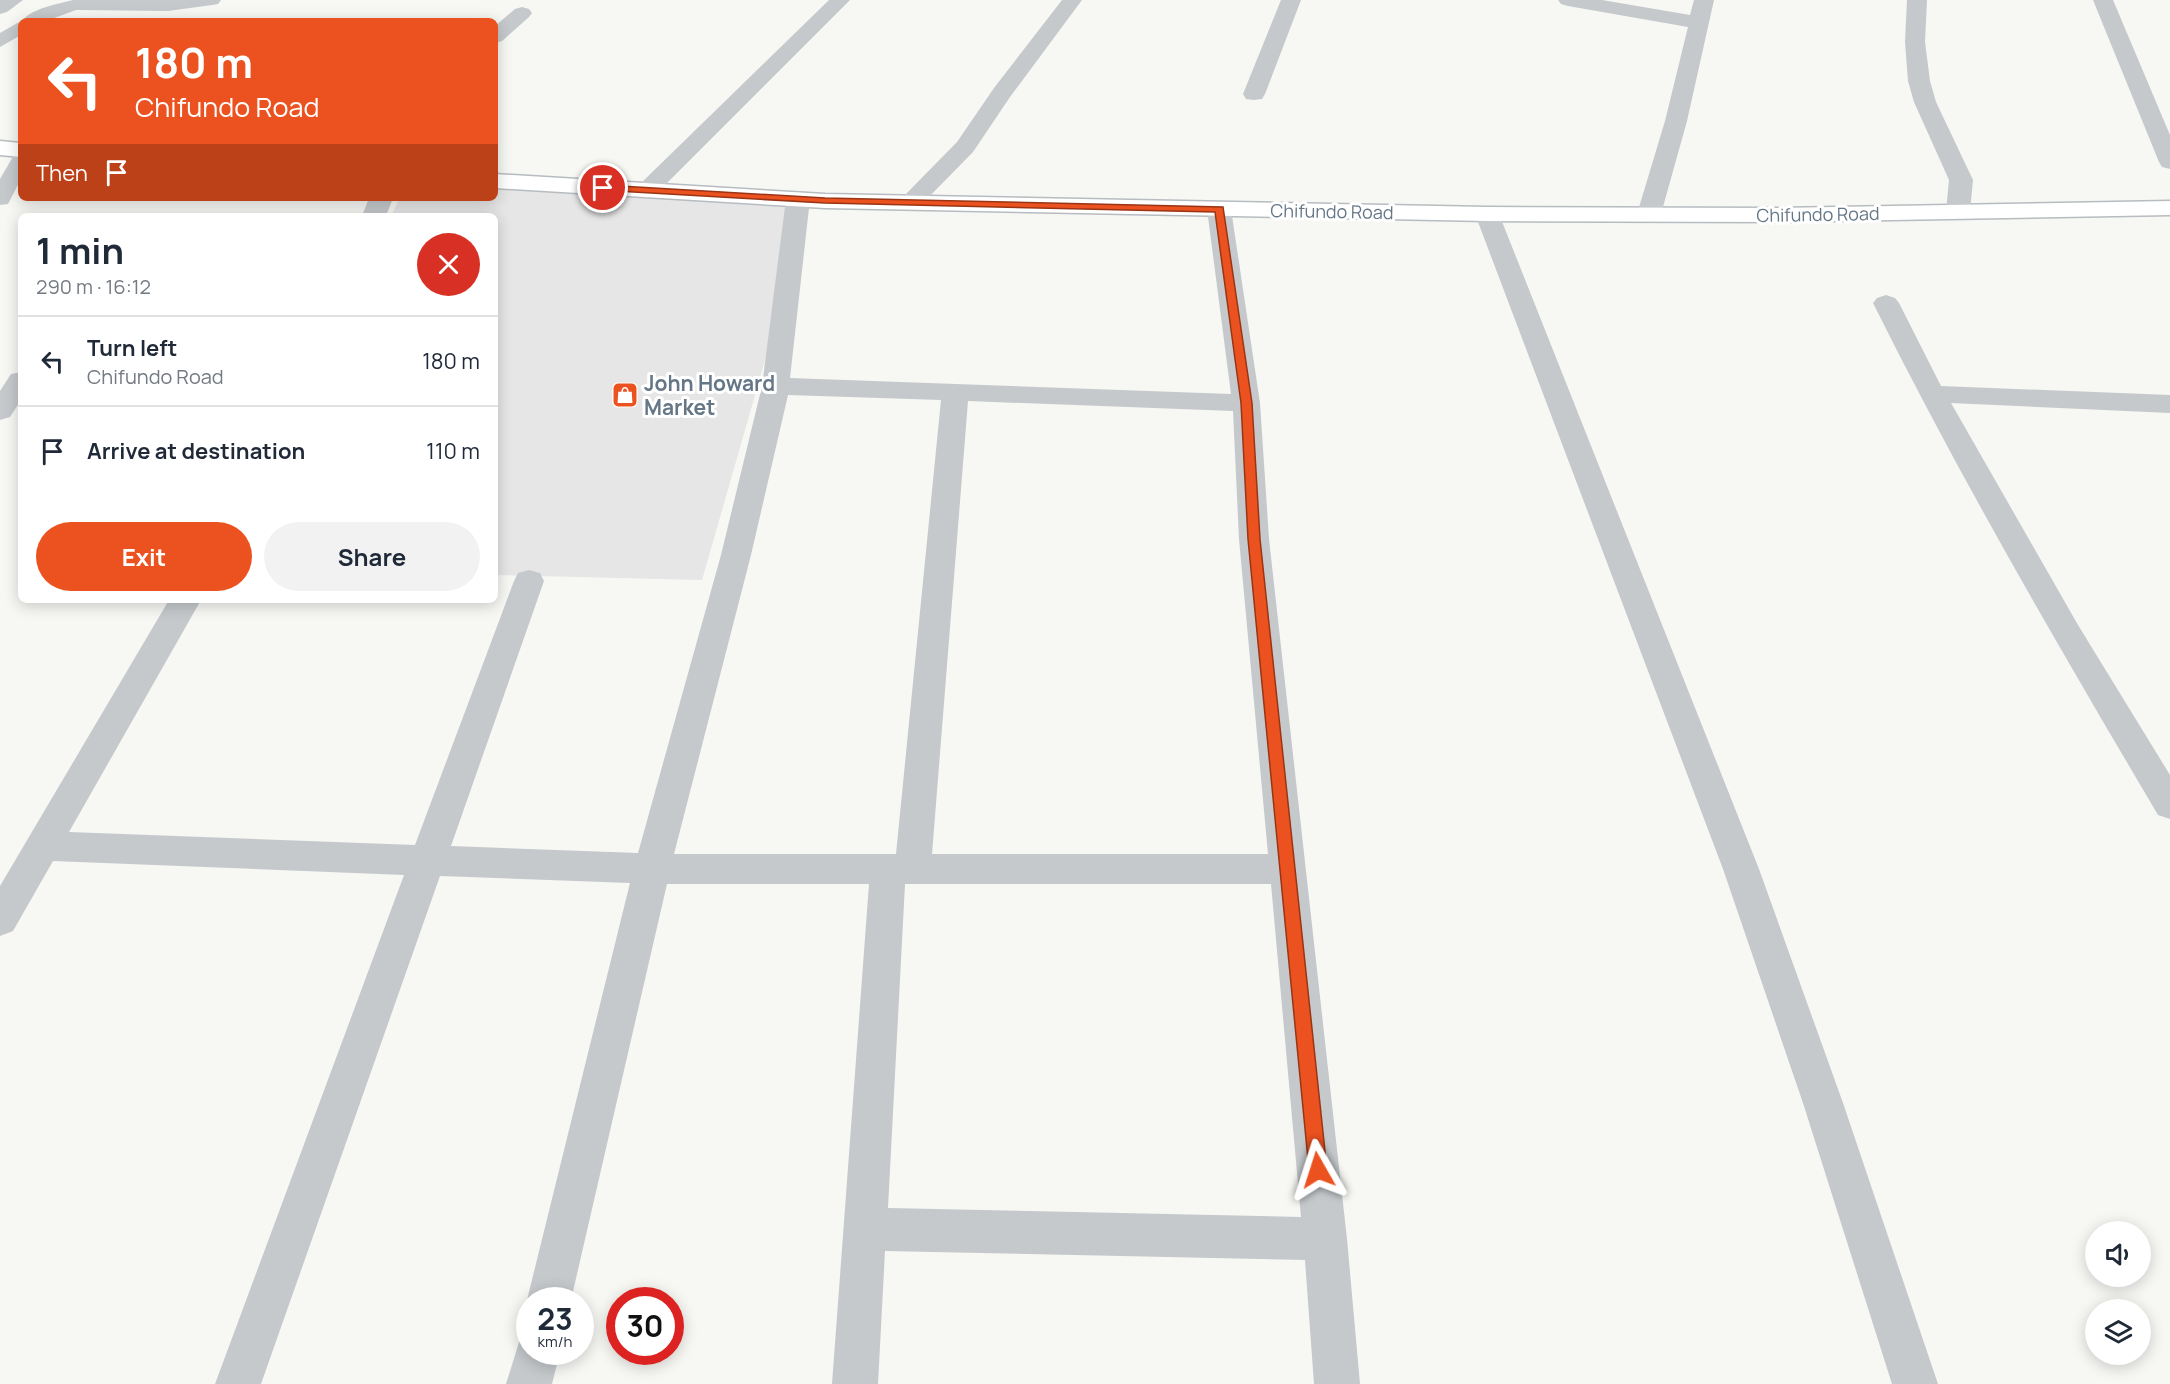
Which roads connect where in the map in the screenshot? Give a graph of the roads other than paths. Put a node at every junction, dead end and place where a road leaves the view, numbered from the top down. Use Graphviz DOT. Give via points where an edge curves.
graph roads {
  1 [pos="13,0"];
  2 [pos="212,0"];
  3 [pos="840,0"];
  4 [pos="1072,0"];
  5 [pos="1291,0"];
  6 [pos="1568,0"];
  7 [pos="1704,0"];
  8 [pos="1917,0"];
  9 [pos="2103,0"];
  10 [pos="0,8"];
  11 [pos="522,13"];
  12 [pos="37,18"];
  13 [pos="1699,23"];
  14 [pos="18,29"];
  15 [pos="498,34"];
  16 [pos="0,41"];
  17 [pos="1254,94"];
  18 [pos="0,148"];
  19 [pos="18,150"];
  20 [pos="2170,162"];
  21 [pos="18,165"];
  22 [pos="498,181"];
  23 [pos="646,190"];
  24 [pos="1,197"];
  25 [pos="798,199"];
  26 [pos="911,202"];
  27 [pos="2170,208"];
  28 [pos="1219,209"];
  29 [pos="1958,212"];
  30 [pos="1487,214"];
  31 [pos="1649,214"];
  32 [pos="1887,303"];
  33 [pos="0,372"];
  34 [pos="18,376"];
  35 [pos="18,384"];
  36 [pos="776,386"];
  37 [pos="955,393"];
  38 [pos="1932,394"];
  39 [pos="1246,403"];
  40 [pos="2170,404"];
  41 [pos="0,411"];
  42 [pos="529,581"];
  43 [pos="183,603"];
  44 [pos="2170,805"];
  45 [pos="42,846"];
  46 [pos="427,860"];
  47 [pos="652,869"];
  48 [pos="901,869"];
  49 [pos="1287,869"];
  50 [pos="0,920"];
  51 [pos="864,1229"];
  52 [pos="1325,1239"];
  53 [pos="552,1287"];
  54 [pos="534,1365"];
  55 [pos="238,1384"];
  56 [pos="529,1384"];
  57 [pos="855,1384"];
  58 [pos="1337,1384"];
  59 [pos="1915,1384"];
  1 -- 10 [label="street"];
  2 -- 12 [label="lane" via="168,6 75,6"];
  3 -- 23 [label="street"];
  4 -- 26 [label="street" via="965,147"];
  5 -- 17 [label="street"];
  6 -- 13 [label="street"];
  7 -- 13 [label="street"];
  8 -- 29 [label="street" via="1915,42 1919,81 1961,180"];
  9 -- 20 [label="street"];
  11 -- 15 [label="street"];
  13 -- 31 [label="street"];
  14 -- 16 [label="lane"];
  18 -- 19 [label="street"];
  21 -- 24 [label="lane"];
  22 -- 23 [label="street, Chifundo Road"];
  23 -- 25 [label="street, Chifundo Road"];
  25 -- 26 [label="street, Chifundo Road"];
  25 -- 36 [label="street"];
  26 -- 28 [label="street, Chifundo Road"];
  27 -- 29 [label="street, Chifundo Road"];
  28 -- 30 [label="street, Chifundo Road"];
  28 -- 39 [label="street"];
  29 -- 31 [label="street, Chifundo Road"];
  30 -- 31 [label="street, Chifundo Road"];
  30 -- 59 [label="street" via="1741,869"];
  32 -- 38 [label="street"];
  33 -- 34 [label="street"];
  35 -- 41 [label="street"];
  36 -- 37 [label="street"];
  36 -- 47 [label="street"];
  37 -- 39 [label="street"];
  37 -- 48 [label="street"];
  38 -- 40 [label="street"];
  38 -- 44 [label="street"];
  39 -- 49 [label="street" via="1254,539"];
  42 -- 46 [label="street"];
  43 -- 45 [label="street"];
  45 -- 46 [label="street"];
  45 -- 50 [label="street"];
  46 -- 47 [label="street"];
  46 -- 55 [label="street"];
  47 -- 48 [label="street"];
  47 -- 53 [label="street"];
  48 -- 49 [label="street"];
  48 -- 51 [label="street"];
  49 -- 52 [label="street"];
  51 -- 52 [label="street"];
  51 -- 57 [label="street"];
  52 -- 58 [label="street"];
  54 -- 56 [label="street"];
}
